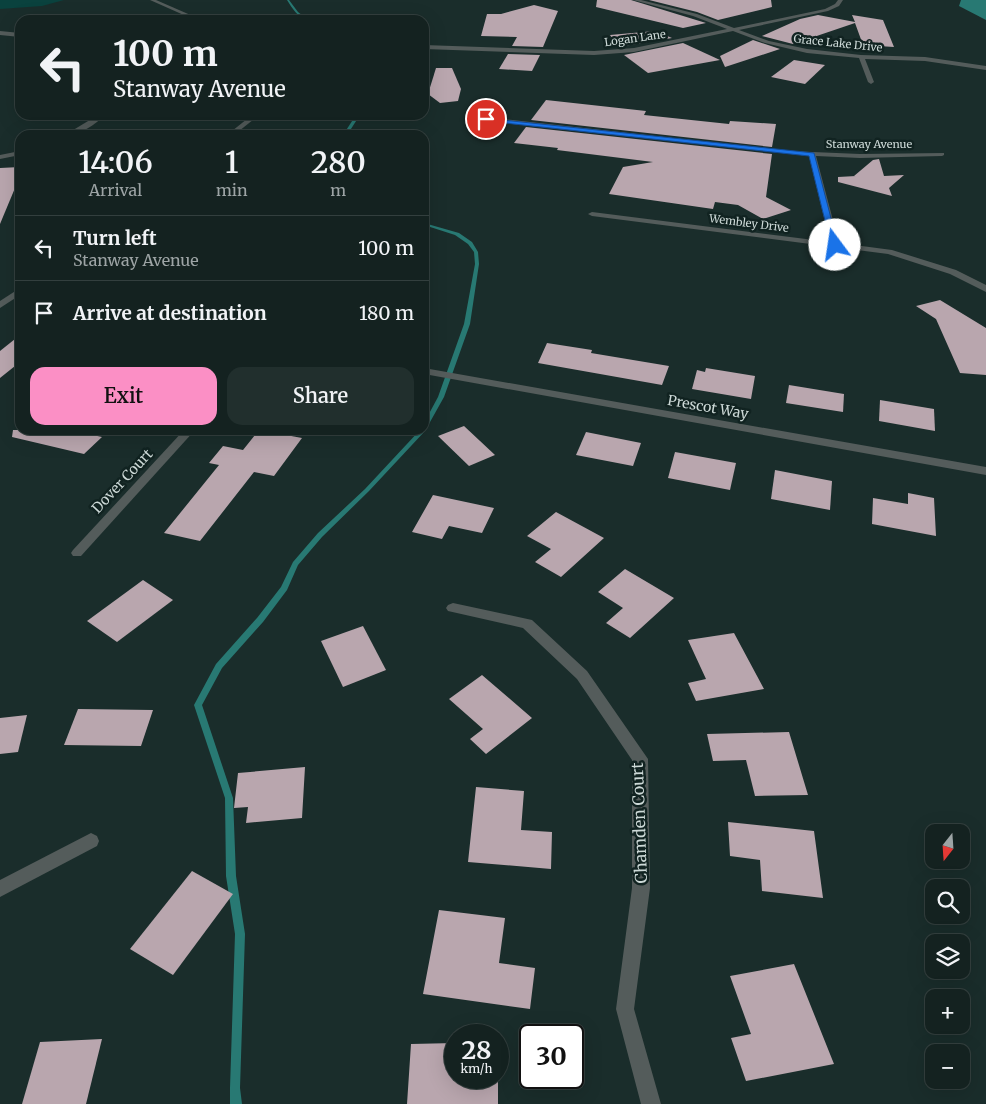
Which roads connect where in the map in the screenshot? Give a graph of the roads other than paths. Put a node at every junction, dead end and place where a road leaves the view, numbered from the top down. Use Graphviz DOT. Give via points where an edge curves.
graph roads {
  1 [pos="152,0"];
  2 [pos="635,0"];
  3 [pos="841,0"];
  4 [pos="187,15"];
  5 [pos="734,30"];
  6 [pos="0,33"];
  7 [pos="15,34"];
  8 [pos="429,47"];
  9 [pos="861,57"];
  10 [pos="986,68"];
  11 [pos="871,82"];
  12 [pos="467,117"];
  13 [pos="95,120"];
  14 [pos="250,120"];
  15 [pos="78,130"];
  16 [pos="236,130"];
  17 [pos="15,154"];
  18 [pos="812,154"];
  19 [pos="942,154"];
  20 [pos="0,157"];
  21 [pos="592,214"];
  22 [pos="835,245"];
  23 [pos="985,287"];
  24 [pos="15,294"];
  25 [pos="0,305"];
  26 [pos="429,372"];
  27 [pos="185,435"];
  28 [pos="986,471"];
  29 [pos="77,553"];
  30 [pos="453,608"];
  31 [pos="91,841"];
  32 [pos="0,889"];
  33 [pos="651,1104"];
  1 -- 4 [label="street"];
  2 -- 5 [label="street, Grace Lake Drive" via="695,15"];
  3 -- 5 [label="street, Logan Lane" via="826,10"];
  5 -- 8 [label="street, Logan Lane" via="634,50 594,53"];
  5 -- 9 [label="street, Grace Lake Drive" via="784,47"];
  6 -- 7 [label="street"];
  9 -- 10 [label="street, Grace Lake Drive" via="925,59"];
  9 -- 11 [label="street"];
  12 -- 18 [label="street, Stanway Avenue"];
  13 -- 15 [label="street"];
  14 -- 16 [label="street"];
  17 -- 20 [label="street"];
  18 -- 19 [label="street, Stanway Avenue"];
  18 -- 22 [label="street"];
  21 -- 22 [label="street, Wembley Drive"];
  22 -- 23 [label="street, Wembley Drive" via="889,252 953,272"];
  24 -- 25 [label="street"];
  26 -- 28 [label="street, Prescot Way"];
  27 -- 29 [label="street, Dover Court"];
  30 -- 33 [label="street, Chamden Court" via="527,624 582,675 640,759 641,888 625,1009"];
  31 -- 32 [label="street"];
}
